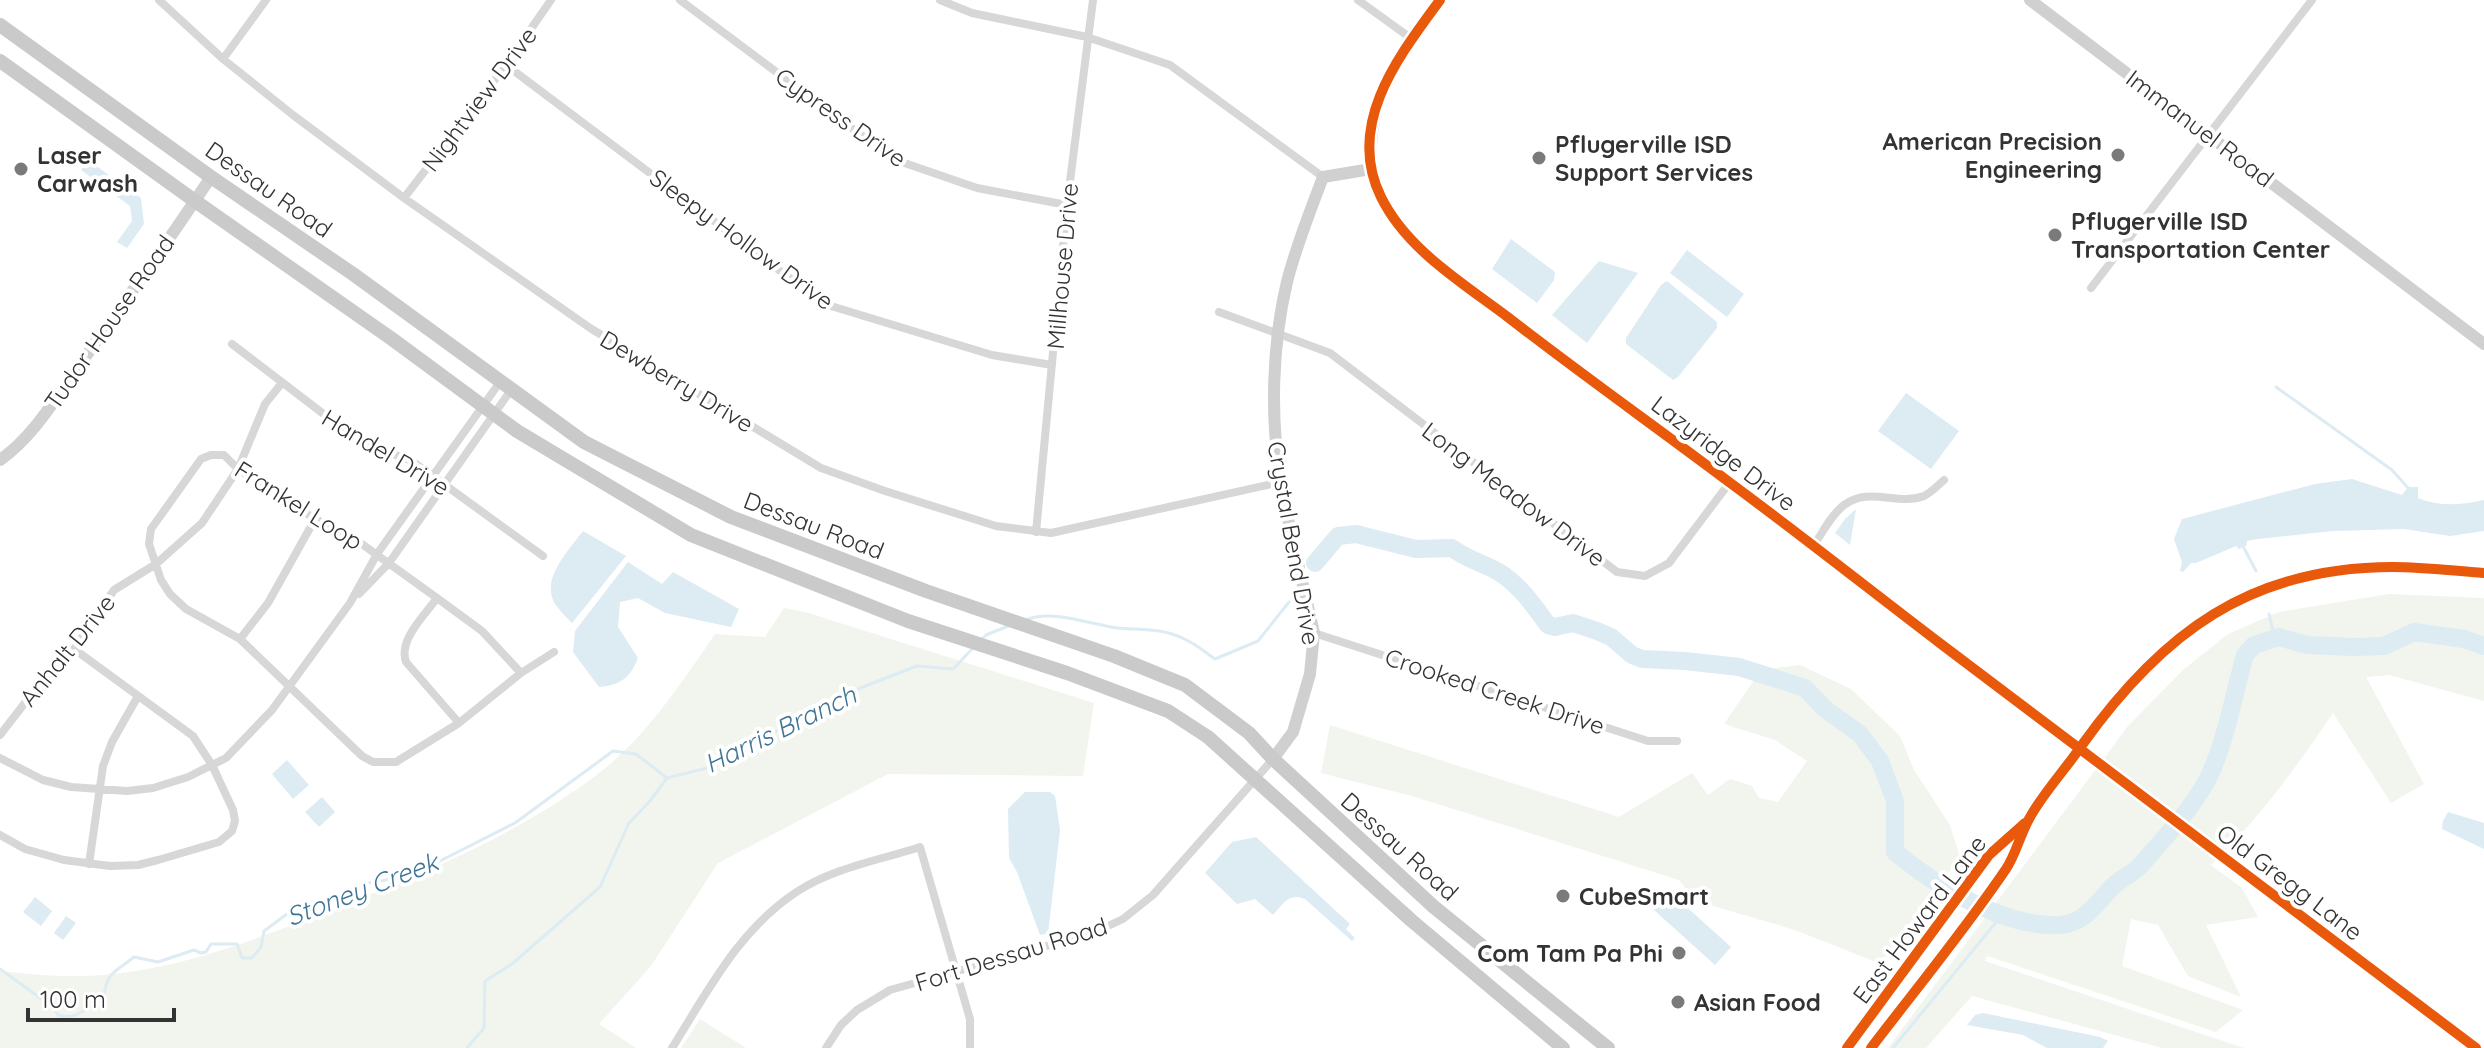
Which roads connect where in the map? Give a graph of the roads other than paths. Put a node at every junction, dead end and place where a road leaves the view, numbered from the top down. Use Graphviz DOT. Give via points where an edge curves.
graph roads {
  1 [pos="159,0"];
  2 [pos="266,0"];
  3 [pos="551,0"];
  4 [pos="680,0"];
  5 [pos="940,0"];
  6 [pos="1093,0"];
  7 [pos="1358,0"];
  8 [pos="1440,0"];
  9 [pos="2030,0"];
  10 [pos="2312,0"];
  11 [pos="0,25"];
  12 [pos="1087,37"];
  13 [pos="1412,39"];
  14 [pos="223,59"];
  15 [pos="0,61"];
  16 [pos="506,65"];
  17 [pos="2209,136"];
  18 [pos="1371,169"];
  19 [pos="211,177"];
  20 [pos="1323,177"];
  21 [pos="404,198"];
  22 [pos="195,201"];
  23 [pos="1067,205"];
  24 [pos="2091,288"];
  25 [pos="1219,312"];
  26 [pos="1280,334"];
  27 [pos="232,344"];
  28 [pos="2484,344"];
  29 [pos="1052,365"];
  30 [pos="281,384"];
  31 [pos="506,386"];
  32 [pos="489,409"];
  33 [pos="0,460"];
  34 [pos="238,469"];
  35 [pos="432,476"];
  36 [pos="1944,480"];
  37 [pos="1281,482"];
  38 [pos="1730,482"];
  39 [pos="445,485"];
  40 [pos="315,519"];
  41 [pos="1036,532"];
  42 [pos="1814,545"];
  43 [pos="377,554"];
  44 [pos="543,556"];
  45 [pos="389,563"];
  46 [pos="156,564"];
  47 [pos="2484,573"];
  48 [pos="437,598"];
  49 [pos="350,603"];
  50 [pos="1314,633"];
  51 [pos="240,639"];
  52 [pos="74,649"];
  53 [pos="554,652"];
  54 [pos="521,673"];
  55 [pos="289,687"];
  56 [pos="138,696"];
  57 [pos="459,723"];
  58 [pos="0,735"];
  59 [pos="1677,741"];
  60 [pos="2080,748"];
  61 [pos="0,758"];
  62 [pos="1273,759"];
  63 [pos="212,765"];
  64 [pos="1256,780"];
  65 [pos="98,790"];
  66 [pos="2029,819"];
  67 [pos="0,835"];
  68 [pos="89,864"];
  69 [pos="957,972"];
  70 [pos="672,1048"];
  71 [pos="826,1048"];
  72 [pos="970,1048"];
  73 [pos="1563,1048"];
  74 [pos="1608,1048"];
  75 [pos="1847,1048"];
  76 [pos="1871,1048"];
  77 [pos="2476,1048"];
  1 -- 14 [label="street, Dewberry Drive"];
  2 -- 14 [label="street"];
  3 -- 16 [label="street, Nightview Drive"];
  4 -- 23 [label="street, Cypress Drive" via="893,159 977,188"];
  5 -- 12 [label="street" via="972,13"];
  6 -- 12 [label="street, Millhouse Drive"];
  7 -- 13 [label="street"];
  8 -- 13 [label="street"];
  9 -- 17 [label="street, Immanuel Road"];
  10 -- 17 [label="street"];
  11 -- 19 [label="main road, Dessau Road"];
  12 -- 20 [label="street" via="1170,65"];
  12 -- 23 [label="street, Millhouse Drive"];
  13 -- 18 [label="street" via="1378,98 1371,122"];
  14 -- 21 [label="street, Dewberry Drive"];
  15 -- 22 [label="main road, Dessau Road"];
  16 -- 21 [label="street, Nightview Drive"];
  16 -- 29 [label="street, Sleepy Hollow Drive" via="831,306 992,355"];
  17 -- 24 [label="street"];
  17 -- 28 [label="street, Immanuel Road"];
  18 -- 20 [label="street"];
  18 -- 38 [label="street, Lazyridge Drive" via="1393,216 1429,257"];
  19 -- 22 [label="street, Tudor House Road"];
  19 -- 31 [label="main road, Dessau Road"];
  20 -- 26 [label="street, Crystal Bend Drive" via="1294,258"];
  21 -- 41 [label="street, Dewberry Drive" via="590,328 821,468 996,526"];
  22 -- 32 [label="main road, Dessau Road"];
  22 -- 33 [label="street, Tudor House Road" via="39,421"];
  23 -- 29 [label="street, Millhouse Drive"];
  25 -- 26 [label="street, Long Meadow Drive"];
  26 -- 37 [label="street, Crystal Bend Drive" via="1274,395"];
  26 -- 38 [label="street, Long Meadow Drive" via="1330,353 1617,572 1645,576 1669,563"];
  27 -- 30 [label="street, Handel Drive"];
  29 -- 41 [label="street, Millhouse Drive"];
  30 -- 34 [label="street, Anhalt Drive" via="265,404"];
  30 -- 35 [label="street, Handel Drive" via="355,438 412,461"];
  31 -- 32 [label="street"];
  31 -- 32 [label="street"];
  31 -- 62 [label="main road, Dessau Road" via="584,442 731,517 1187,687 1249,733"];
  32 -- 35 [label="street"];
  32 -- 39 [label="street"];
  32 -- 64 [label="main road, Dessau Road" via="691,535 908,621 1168,711 1208,737"];
  34 -- 40 [label="street, Frankel Loop"];
  34 -- 46 [label="street, Anhalt Drive" via="202,523"];
  34 -- 46 [label="street, Frankel Loop" via="224,455 201,459 151,529 149,544"];
  35 -- 39 [label="street, Handel Drive"];
  35 -- 43 [label="street"];
  36 -- 42 [label="street" via="1927,495 1874,495 1846,503"];
  37 -- 41 [label="street, Dewberry Drive"];
  37 -- 50 [label="street, Crystal Bend Drive"];
  38 -- 42 [label="street, Lazyridge Drive"];
  39 -- 44 [label="street, Handel Drive"];
  39 -- 45 [label="street"];
  40 -- 43 [label="street, Frankel Loop"];
  40 -- 51 [label="street" via="268,603"];
  42 -- 60 [label="street, Lazyridge Drive"];
  43 -- 45 [label="street, Frankel Loop"];
  43 -- 49 [label="street"];
  45 -- 48 [label="street, Frankel Loop"];
  45 -- 49 [label="street"];
  46 -- 51 [label="street, Frankel Loop" via="170,594 186,609"];
  46 -- 52 [label="street, Anhalt Drive" via="114,590"];
  47 -- 60 [label="street, East Howard Lane" via="2353,569 2291,580 2237,601 2188,630 2148,664"];
  48 -- 54 [label="street, Frankel Loop" via="482,631"];
  48 -- 57 [label="street" via="406,641 404,656"];
  49 -- 55 [label="street"];
  50 -- 59 [label="street, Crooked Creek Drive" via="1648,741"];
  50 -- 62 [label="street, Crystal Bend Drive" via="1310,674 1293,732"];
  51 -- 55 [label="street, Frankel Loop"];
  52 -- 56 [label="street"];
  52 -- 58 [label="street, Anhalt Drive"];
  53 -- 54 [label="street, Frankel Loop"];
  54 -- 57 [label="street, Frankel Loop"];
  55 -- 57 [label="street, Frankel Loop" via="373,762 396,762"];
  55 -- 63 [label="street" via="226,758"];
  56 -- 63 [label="street" via="186,729"];
  56 -- 65 [label="street" via="112,742"];
  60 -- 66 [label="street, East Howard Lane"];
  60 -- 77 [label="street, Old Gregg Lane"];
  61 -- 65 [label="street" via="43,780"];
  62 -- 64 [label="street, Fort Dessau Road"];
  62 -- 74 [label="main road, Dessau Road" via="1434,907"];
  63 -- 65 [label="street" via="153,788"];
  63 -- 68 [label="street" via="233,810 235,821 226,838 138,865"];
  64 -- 69 [label="street, Fort Dessau Road" via="1153,895 1123,919 1093,933"];
  64 -- 73 [label="main road, Dessau Road"];
  65 -- 68 [label="street"];
  66 -- 75 [label="street, East Howard Lane" via="1989,855"];
  66 -- 76 [label="street, East Howard Lane" via="2007,868"];
  67 -- 68 [label="street" via="25,849"];
  69 -- 70 [label="street" via="920,847 830,876 775,909 734,951"];
  69 -- 71 [label="street, Fort Dessau Road" via="871,999 841,1025"];
  69 -- 72 [label="street" via="970,1019"];
}
